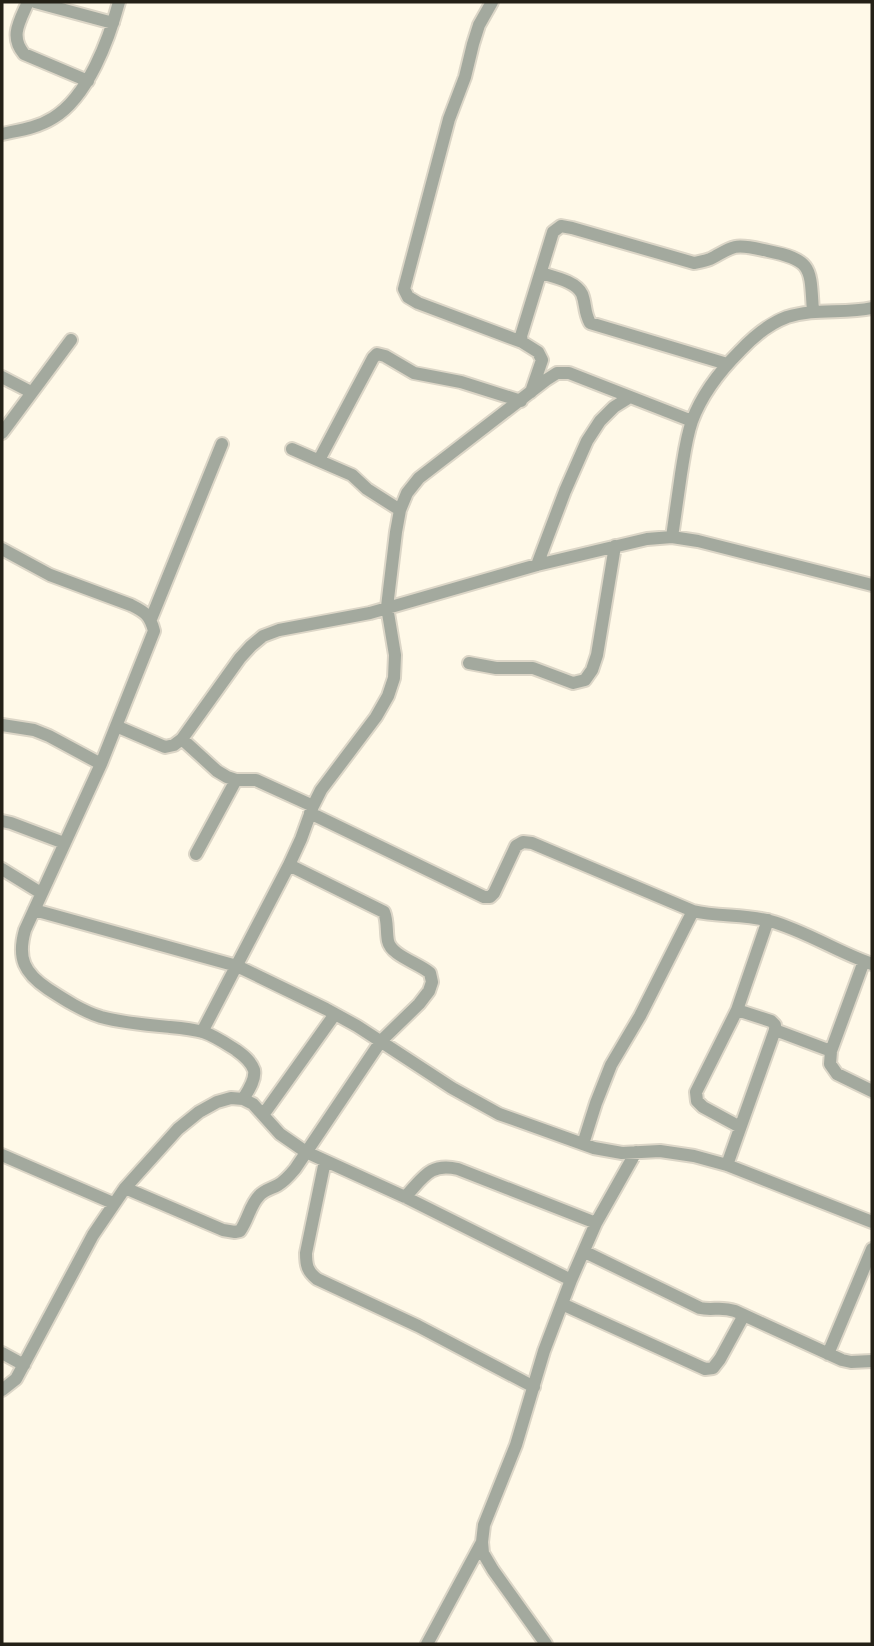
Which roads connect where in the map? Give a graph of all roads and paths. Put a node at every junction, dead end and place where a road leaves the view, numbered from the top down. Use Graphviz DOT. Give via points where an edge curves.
graph roads {
  1 [pos="28,2"];
  2 [pos="35,2"];
  3 [pos="119,2"];
  4 [pos="492,2"];
  5 [pos="113,23"];
  6 [pos="88,81"];
  7 [pos="2,134"];
  8 [pos="541,273"];
  9 [pos="872,308"];
  10 [pos="813,312"];
  11 [pos="71,340"];
  12 [pos="522,342"];
  13 [pos="727,364"];
  14 [pos="2,377"];
  15 [pos="31,392"];
  16 [pos="526,397"];
  17 [pos="630,397"];
  18 [pos="692,421"];
  19 [pos="2,433"];
  20 [pos="222,444"];
  21 [pos="292,449"];
  22 [pos="319,460"];
  23 [pos="400,510"];
  24 [pos="672,537"];
  25 [pos="615,546"];
  26 [pos="2,549"];
  27 [pos="537,565"];
  28 [pos="872,585"];
  29 [pos="387,607"];
  30 [pos="151,619"];
  31 [pos="469,663"];
  32 [pos="2,725"];
  33 [pos="116,726"];
  34 [pos="182,739"];
  35 [pos="101,764"];
  36 [pos="236,780"];
  37 [pos="311,809"];
  38 [pos="2,821"];
  39 [pos="64,843"];
  40 [pos="197,854"];
  41 [pos="289,865"];
  42 [pos="2,869"];
  43 [pos="41,893"];
  44 [pos="34,910"];
  45 [pos="693,911"];
  46 [pos="768,920"];
  47 [pos="868,963"];
  48 [pos="237,966"];
  49 [pos="737,1010"];
  50 [pos="335,1014"];
  51 [pos="775,1030"];
  52 [pos="202,1032"];
  53 [pos="381,1041"];
  54 [pos="831,1051"];
  55 [pos="872,1091"];
  56 [pos="243,1099"];
  57 [pos="263,1115"];
  58 [pos="740,1127"];
  59 [pos="583,1144"];
  60 [pos="306,1152"];
  61 [pos="636,1152"];
  62 [pos="2,1155"];
  63 [pos="325,1161"];
  64 [pos="727,1165"];
  65 [pos="125,1188"];
  66 [pos="405,1197"];
  67 [pos="113,1203"];
  68 [pos="872,1222"];
  69 [pos="596,1223"];
  70 [pos="872,1248"];
  71 [pos="584,1252"];
  72 [pos="571,1280"];
  73 [pos="562,1304"];
  74 [pos="744,1315"];
  75 [pos="2,1353"];
  76 [pos="828,1354"];
  77 [pos="872,1361"];
  78 [pos="24,1365"];
  79 [pos="534,1387"];
  80 [pos="2,1390"];
  81 [pos="482,1542"];
  82 [pos="427,1644"];
  83 [pos="546,1644"];
  1 -- 6 [label="street" via="15,38 18,47 24,54"];
  2 -- 5 [label="street"];
  3 -- 5 [label="street"];
  4 -- 12 [label="street" via="476,35 449,119 404,289 418,303"];
  5 -- 6 [label="street"];
  6 -- 7 [label="street" via="54,118"];
  8 -- 10 [label="street" via="554,232 561,226 694,263 740,246 788,255 807,267"];
  8 -- 12 [label="street"];
  8 -- 13 [label="street" via="576,287 590,323"];
  9 -- 10 [label="street"];
  10 -- 13 [label="street" via="769,325"];
  11 -- 15 [label="street"];
  12 -- 16 [label="street" via="542,360"];
  13 -- 18 [label="street"];
  14 -- 15 [label="street"];
  15 -- 19 [label="street"];
  16 -- 17 [label="street" via="557,373 569,373"];
  16 -- 22 [label="street" via="414,373 377,354"];
  16 -- 23 [label="street" via="419,478"];
  17 -- 18 [label="street"];
  17 -- 27 [label="street" via="600,421 587,441"];
  18 -- 24 [label="street"];
  20 -- 30 [label="street"];
  21 -- 22 [label="street"];
  22 -- 23 [label="street" via="352,475"];
  23 -- 29 [label="street"];
  24 -- 25 [label="street"];
  24 -- 28 [label="street"];
  25 -- 27 [label="street"];
  25 -- 31 [label="street" via="597,656 585,680 573,683 533,668"];
  26 -- 30 [label="street" via="50,575 131,604"];
  27 -- 29 [label="street"];
  29 -- 34 [label="street" via="262,636 240,658"];
  29 -- 37 [label="street" via="395,655 388,696"];
  30 -- 33 [label="street" via="154,631"];
  32 -- 35 [label="street" via="34,730"];
  33 -- 34 [label="street" via="165,747"];
  33 -- 35 [label="street"];
  34 -- 36 [label="street" via="217,771"];
  35 -- 39 [label="street"];
  36 -- 37 [label="street" via="256,780"];
  36 -- 40 [label="street"];
  37 -- 41 [label="street"];
  37 -- 45 [label="street" via="484,897 495,893 512,853 523,842"];
  38 -- 39 [label="street"];
  39 -- 43 [label="street"];
  41 -- 48 [label="street"];
  41 -- 53 [label="street" via="384,912 391,948 430,973 429,991"];
  42 -- 43 [label="street"];
  43 -- 44 [label="street"];
  44 -- 48 [label="street"];
  44 -- 52 [label="street" via="21,945 22,958 41,984 100,1017"];
  45 -- 46 [label="street"];
  45 -- 59 [label="street" via="611,1065"];
  46 -- 47 [label="street"];
  46 -- 49 [label="street"];
  47 -- 54 [label="street"];
  48 -- 50 [label="street"];
  48 -- 52 [label="street"];
  49 -- 51 [label="street" via="771,1021"];
  49 -- 58 [label="street" via="696,1091 702,1107"];
  50 -- 53 [label="street"];
  50 -- 57 [label="street"];
  51 -- 54 [label="street"];
  51 -- 58 [label="street"];
  52 -- 56 [label="street" via="250,1062 253,1080"];
  53 -- 59 [label="street" via="487,1109"];
  53 -- 60 [label="street"];
  54 -- 55 [label="street" via="830,1064 837,1074"];
  56 -- 57 [label="street"];
  56 -- 65 [label="street" via="217,1102 199,1112"];
  57 -- 60 [label="street"];
  58 -- 64 [label="street"];
  59 -- 61 [label="street"];
  60 -- 63 [label="street"];
  60 -- 65 [label="street" via="288,1178 254,1201 240,1231 223,1230"];
  61 -- 64 [label="street" via="676,1152"];
  61 -- 69 [label="street"];
  62 -- 67 [label="street"];
  63 -- 66 [label="street"];
  63 -- 79 [label="street" via="306,1253 309,1273"];
  64 -- 68 [label="street"];
  65 -- 67 [label="street"];
  66 -- 69 [label="street" via="426,1174 445,1166"];
  66 -- 72 [label="street"];
  67 -- 78 [label="street"];
  69 -- 71 [label="street"];
  70 -- 76 [label="street"];
  71 -- 72 [label="street"];
  71 -- 74 [label="street" via="700,1308 724,1308"];
  72 -- 73 [label="street"];
  73 -- 74 [label="street" via="705,1369 713,1368 720,1359"];
  73 -- 79 [label="street"];
  74 -- 76 [label="street"];
  75 -- 78 [label="street"];
  76 -- 77 [label="street" via="851,1362"];
  78 -- 80 [label="street"];
  79 -- 81 [label="street" via="484,1525"];
  81 -- 82 [label="street"];
  81 -- 83 [label="street" via="483,1553"];
}
